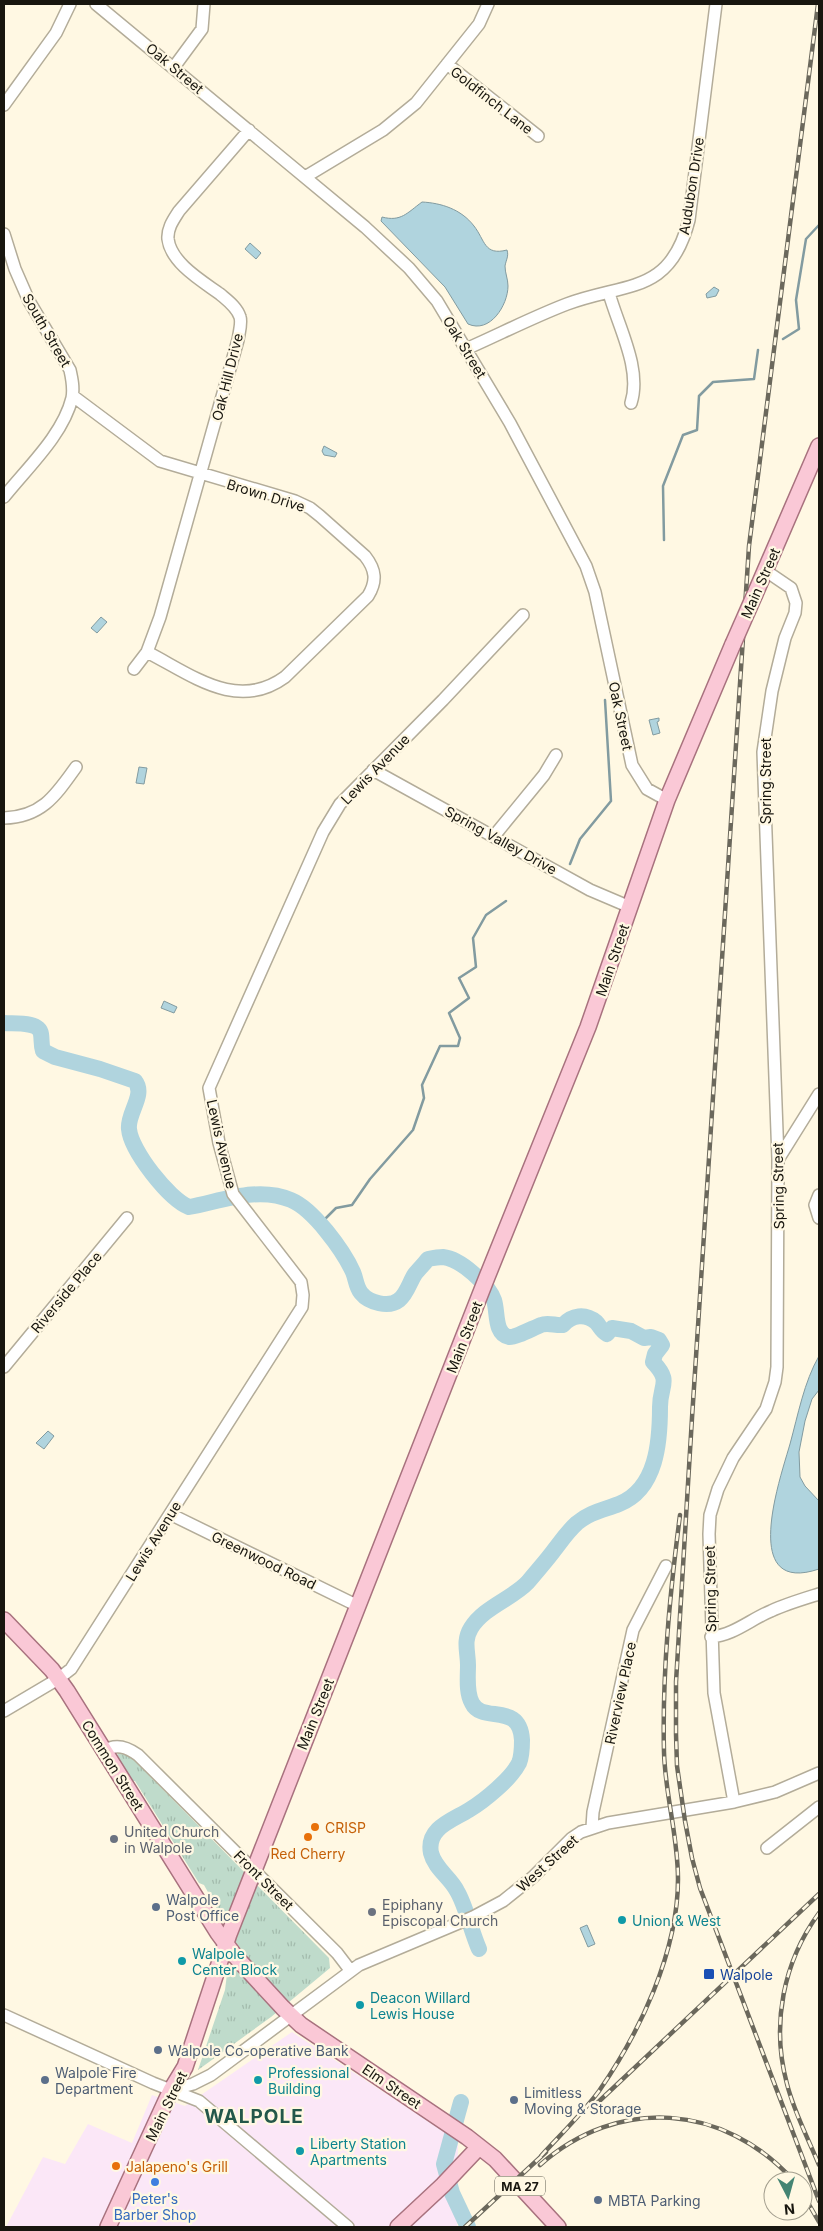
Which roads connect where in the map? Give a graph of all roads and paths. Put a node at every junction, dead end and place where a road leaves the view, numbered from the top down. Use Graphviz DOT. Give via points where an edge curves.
graph roads {
  1 [pos="70,4"];
  2 [pos="96,4"];
  3 [pos="204,4"];
  4 [pos="488,4"];
  5 [pos="716,4"];
  6 [pos="447,64"];
  7 [pos="174,68"];
  8 [pos="4,104"];
  9 [pos="249,130"];
  10 [pos="538,136"];
  11 [pos="305,177"];
  12 [pos="4,234"];
  13 [pos="609,293"];
  14 [pos="466,349"];
  15 [pos="72,396"];
  16 [pos="631,403"];
  17 [pos="819,446"];
  18 [pos="201,475"];
  19 [pos="4,497"];
  20 [pos="766,571"];
  21 [pos="523,615"];
  22 [pos="146,652"];
  23 [pos="134,669"];
  24 [pos="556,755"];
  25 [pos="76,766"];
  26 [pos="374,770"];
  27 [pos="667,800"];
  28 [pos="4,818"];
  29 [pos="494,836"];
  30 [pos="630,907"];
  31 [pos="819,1094"];
  32 [pos="778,1159"];
  33 [pos="819,1196"];
  34 [pos="127,1218"];
  35 [pos="819,1218"];
  36 [pos="4,1367"];
  37 [pos="170,1514"];
  38 [pos="666,1566"];
  39 [pos="819,1594"];
  40 [pos="358,1606"];
  41 [pos="4,1620"];
  42 [pos="711,1637"];
  43 [pos="58,1679"];
  44 [pos="4,1711"];
  45 [pos="104,1751"];
  46 [pos="819,1773"];
  47 [pos="734,1802"];
  48 [pos="819,1806"];
  49 [pos="592,1827"];
  50 [pos="767,1848"];
  51 [pos="254,1871"];
  52 [pos="226,1944"];
  53 [pos="350,1970"];
  54 [pos="4,2015"];
  55 [pos="290,2016"];
  56 [pos="171,2090"];
  57 [pos="479,2146"];
  58 [pos="108,2227"];
  59 [pos="348,2227"];
  60 [pos="398,2227"];
  61 [pos="558,2227"];
  1 -- 8 [label="street" via="56,33"];
  2 -- 7 [label="street, Oak Street"];
  3 -- 7 [label="street" via="202,29"];
  4 -- 6 [label="street" via="479,24"];
  5 -- 13 [label="street, Audubon Drive" via="688,220 682,242 672,261 646,282"];
  6 -- 10 [label="street, Goldfinch Lane"];
  6 -- 11 [label="street" via="405,114"];
  7 -- 9 [label="street, Oak Street"];
  9 -- 11 [label="street, Oak Street"];
  9 -- 18 [label="street, Oak Hill Drive" via="170,224 168,240 177,258 233,304 240,315 238,340"];
  11 -- 14 [label="street, Oak Street" via="366,227 409,268 437,301"];
  12 -- 15 [label="street, South Street" via="21,285 70,370"];
  13 -- 14 [label="street, Audubon Drive" via="568,304"];
  13 -- 16 [label="street" via="635,374"];
  14 -- 27 [label="street, Oak Street" via="586,566 595,592 632,765 647,789"];
  15 -- 18 [label="street, Brown Drive" via="160,461"];
  15 -- 19 [label="street, South Street" via="68,411 50,440"];
  17 -- 20 [label="main road, Main Street"];
  18 -- 22 [label="street, Oak Hill Drive" via="160,617"];
  18 -- 22 [label="street, Brown Drive" via="281,496 310,508 365,556 375,577 373,588 298,666 271,687 254,692 219,688"];
  20 -- 27 [label="main road, Main Street, bridge"];
  20 -- 32 [label="street, Spring Street" via="791,588 796,603 772,691 763,752"];
  21 -- 26 [label="street, Lewis Avenue"];
  22 -- 23 [label="street, Oak Hill Drive"];
  24 -- 29 [label="street" via="544,775"];
  25 -- 28 [label="street" via="47,803 23,816"];
  26 -- 29 [label="street, Spring Valley Drive"];
  26 -- 37 [label="street, Lewis Avenue" via="340,804 323,832 209,1088 219,1143 236,1198 301,1282 302,1308"];
  27 -- 30 [label="main road, Main Street"];
  29 -- 30 [label="street, Spring Valley Drive" via="590,890"];
  30 -- 40 [label="main road, Main Street" via="588,1027"];
  31 -- 32 [label="street"];
  32 -- 42 [label="street, Spring Street" via="778,1349 775,1382 766,1409 733,1458 713,1501 709,1534"];
  33 -- 35 [label="street" via="815,1205"];
  34 -- 36 [label="street, Riverside Place"];
  37 -- 40 [label="street, Greenwood Road"];
  37 -- 43 [label="street, Lewis Avenue" via="80,1658"];
  38 -- 49 [label="street, Riverview Place" via="633,1630"];
  39 -- 42 [label="street" via="771,1611 733,1632"];
  40 -- 51 [label="main road, Main Street"];
  41 -- 43 [label="main road, Common Street"];
  42 -- 47 [label="street, Spring Street" via="714,1693"];
  43 -- 44 [label="street, Lewis Avenue"];
  43 -- 45 [label="main road, Common Street"];
  45 -- 51 [label="street, Front Street" via="120,1746 138,1755"];
  45 -- 52 [label="main road, Common Street"];
  46 -- 47 [label="street, West Street" via="775,1792"];
  47 -- 49 [label="street, West Street"];
  48 -- 50 [label="street"];
  49 -- 53 [label="street, West Street" via="572,1838 513,1894 473,1917"];
  51 -- 52 [label="main road, Main Street"];
  51 -- 53 [label="street, Front Street" via="338,1953"];
  52 -- 55 [label="main road, Elm Street"];
  52 -- 56 [label="main road, Main Street" via="185,2068"];
  53 -- 55 [label="street, West Street"];
  54 -- 56 [label="street"];
  55 -- 56 [label="street, West Street" via="211,2075"];
  55 -- 57 [label="main road, Elm Street"];
  56 -- 58 [label="main road, Main Street"];
  56 -- 59 [label="street" via="199,2101"];
  57 -- 60 [label="main road"];
  57 -- 61 [label="main road, Elm Street / MA 27"];
}
